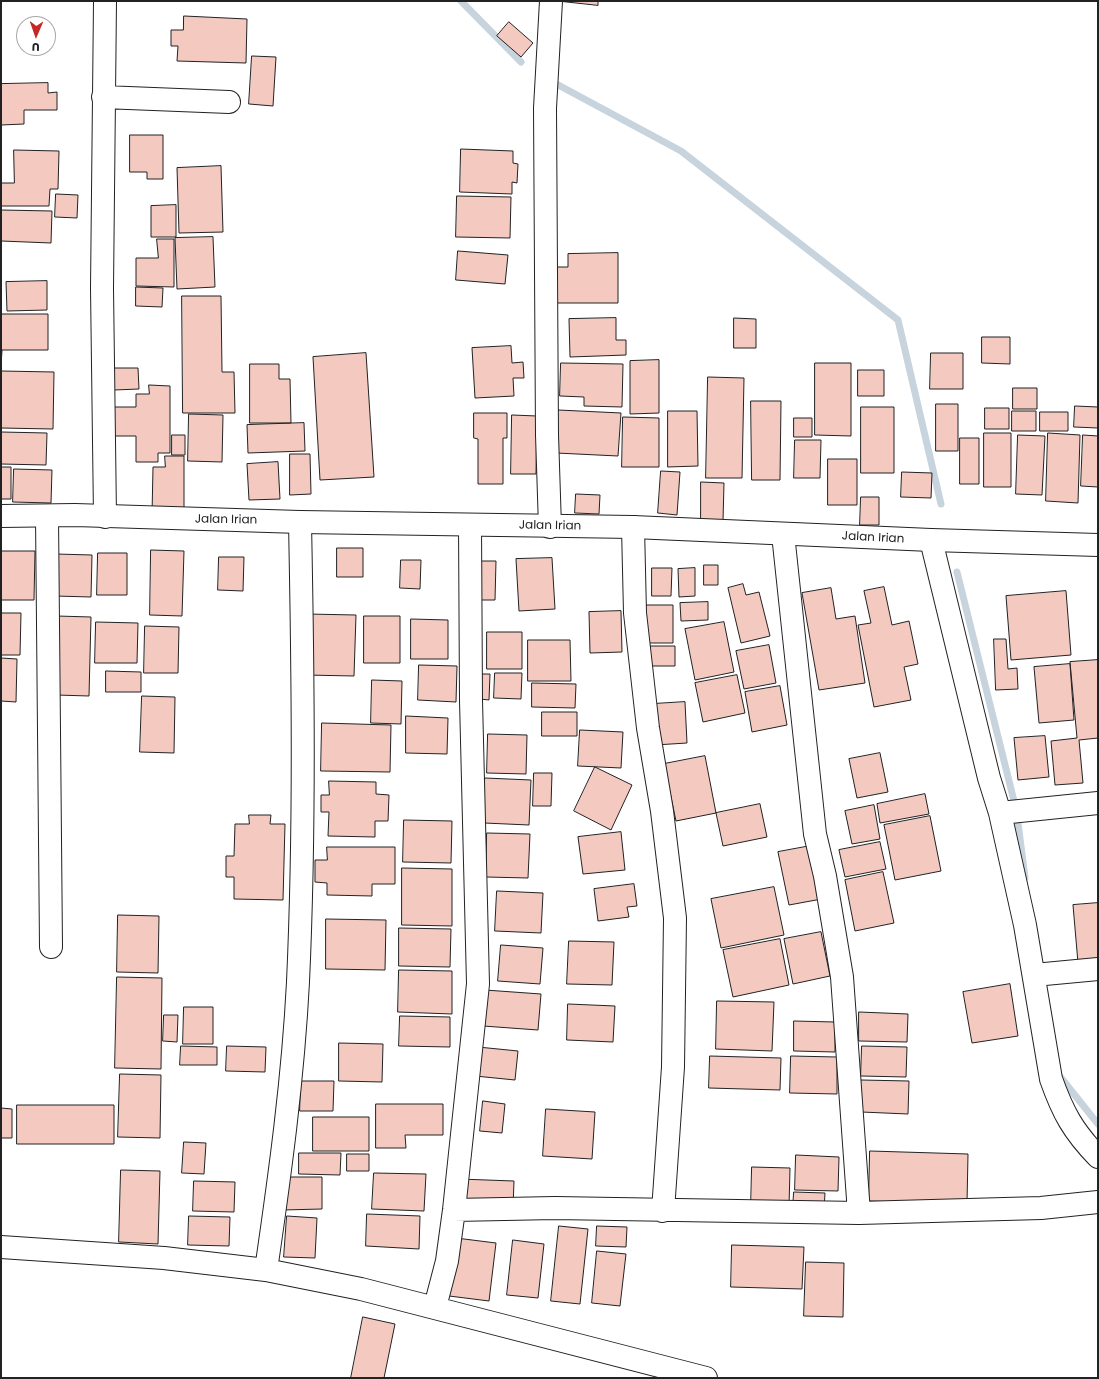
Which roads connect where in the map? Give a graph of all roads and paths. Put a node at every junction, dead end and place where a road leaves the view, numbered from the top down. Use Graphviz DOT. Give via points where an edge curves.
graph roads {
  1 [pos="105,1"];
  2 [pos="551,1"];
  3 [pos="103,96"];
  4 [pos="229,102"];
  5 [pos="1,516"];
  6 [pos="47,516"];
  7 [pos="105,517"];
  8 [pos="300,522"];
  9 [pos="470,525"];
  10 [pos="550,527"];
  11 [pos="633,527"];
  12 [pos="783,534"];
  13 [pos="931,540"];
  14 [pos="1098,545"];
  15 [pos="1098,803"];
  16 [pos="1000,813"];
  17 [pos="51,947"];
  18 [pos="1098,969"];
  19 [pos="1034,974"];
  20 [pos="1098,1156"];
  21 [pos="1098,1202"];
  22 [pos="454,1210"];
  23 [pos="663,1211"];
  24 [pos="859,1213"];
  25 [pos="1,1247"];
  26 [pos="266,1270"];
  27 [pos="435,1307"];
  28 [pos="706,1378"];
  1 -- 3 [label="street"];
  2 -- 10 [label="street" via="545,108"];
  3 -- 4 [label="street"];
  3 -- 7 [label="street"];
  5 -- 6 [label="street, Jalan Irian"];
  6 -- 7 [label="street, Jalan Irian"];
  6 -- 17 [label="street"];
  7 -- 8 [label="street, Jalan Irian"];
  8 -- 9 [label="street, Jalan Irian"];
  8 -- 26 [label="street" via="303,857 298,984 289,1103"];
  9 -- 10 [label="street, Jalan Irian"];
  9 -- 22 [label="street" via="471,700 478,984"];
  10 -- 11 [label="street, Jalan Irian"];
  11 -- 12 [label="street, Jalan Irian"];
  11 -- 23 [label="street" via="635,613 648,728 662,811 675,918 673,1067"];
  12 -- 13 [label="street, Jalan Irian"];
  12 -- 24 [label="street" via="815,834 825,876 842,977"];
  13 -- 14 [label="street, Jalan Irian"];
  13 -- 16 [label="street" via="989,778"];
  15 -- 16 [label="street"];
  16 -- 19 [label="street"];
  18 -- 19 [label="street"];
  19 -- 20 [label="street" via="1045,1049 1060,1102 1070,1123"];
  21 -- 24 [label="street" via="1041,1208"];
  22 -- 23 [label="street" via="555,1208"];
  22 -- 27 [label="street" via="447,1261"];
  23 -- 24 [label="street"];
  25 -- 26 [label="street" via="164,1258"];
  26 -- 27 [label="street"];
  27 -- 28 [label="street"];
}
